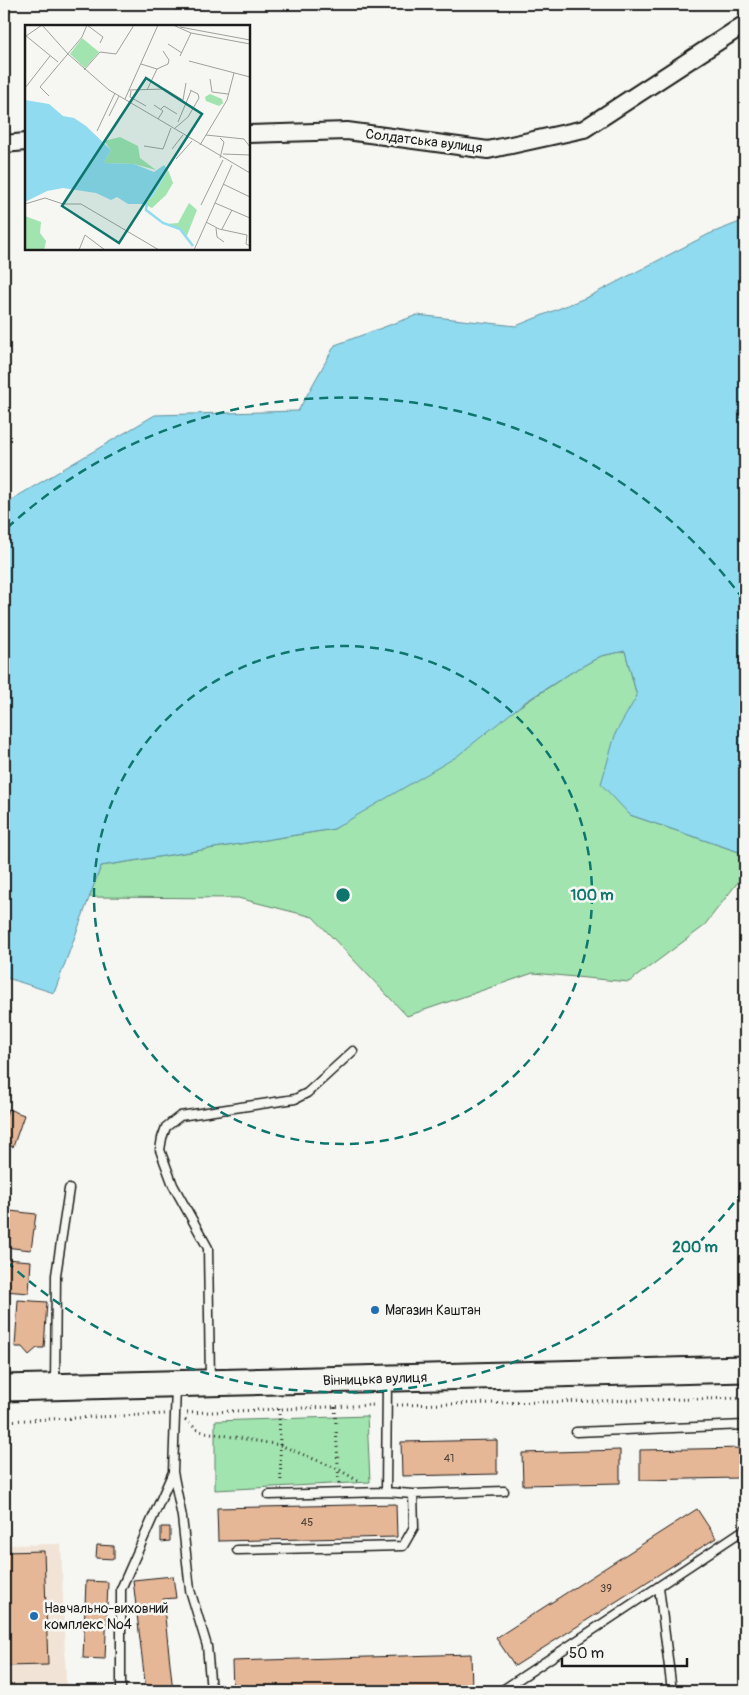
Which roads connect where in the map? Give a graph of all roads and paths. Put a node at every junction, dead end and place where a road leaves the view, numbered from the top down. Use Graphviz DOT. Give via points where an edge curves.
graph roads {
  1 [pos="745,24"];
  2 [pos="250,134"];
  3 [pos="25,142"];
  4 [pos="4,144"];
  5 [pos="353,1050"];
  6 [pos="69,1189"];
  7 [pos="745,1369"];
  8 [pos="386,1379"];
  9 [pos="210,1384"];
  10 [pos="176,1385"];
  11 [pos="55,1387"];
  12 [pos="4,1388"];
  13 [pos="335,1407"];
  14 [pos="279,1409"];
  15 [pos="177,1414"];
  16 [pos="745,1425"];
  17 [pos="576,1432"];
  18 [pos="280,1445"];
  19 [pos="338,1469"];
  20 [pos="173,1472"];
  21 [pos="504,1491"];
  22 [pos="376,1492"];
  23 [pos="386,1492"];
  24 [pos="340,1494"];
  25 [pos="413,1494"];
  26 [pos="281,1495"];
  27 [pos="269,1496"];
  28 [pos="745,1529"];
  29 [pos="237,1550"];
  30 [pos="659,1587"];
  31 [pos="121,1691"];
  32 [pos="211,1691"];
  33 [pos="501,1691"];
  34 [pos="672,1691"];
  1 -- 2 [label="street, Солдатська вулиця" via="584,129 488,150 348,132"];
  3 -- 4 [label="street"];
  5 -- 9 [label="lane" via="307,1093 295,1098 180,1116 166,1127 160,1150 173,1185 208,1248"];
  6 -- 11 [label="lane" via="56,1275"];
  7 -- 8 [label="main road, Вінницька вулиця"];
  8 -- 9 [label="main road, Вінницька вулиця"];
  8 -- 23 [label="lane"];
  9 -- 10 [label="main road, Вінницька вулиця"];
  10 -- 11 [label="main road, Вінницька вулиця"];
  10 -- 15 [label="lane"];
  11 -- 12 [label="main road, Вінницька вулиця"];
  13 -- 19 [label="path"];
  14 -- 18 [label="path"];
  15 -- 18 [label="path" via="199,1431"];
  15 -- 20 [label="lane"];
  16 -- 17 [label="lane"];
  18 -- 19 [label="path"];
  18 -- 26 [label="path"];
  19 -- 22 [label="path"];
  19 -- 24 [label="path"];
  20 -- 31 [label="lane" via="121,1589"];
  20 -- 32 [label="lane" via="190,1590 207,1646"];
  21 -- 25 [label="lane"];
  22 -- 23 [label="lane"];
  22 -- 24 [label="lane"];
  23 -- 25 [label="lane"];
  24 -- 26 [label="lane"];
  25 -- 29 [label="lane" via="414,1527 403,1546"];
  26 -- 27 [label="lane"];
  28 -- 30 [label="lane"];
  30 -- 33 [label="lane"];
  30 -- 34 [label="lane"];
}
